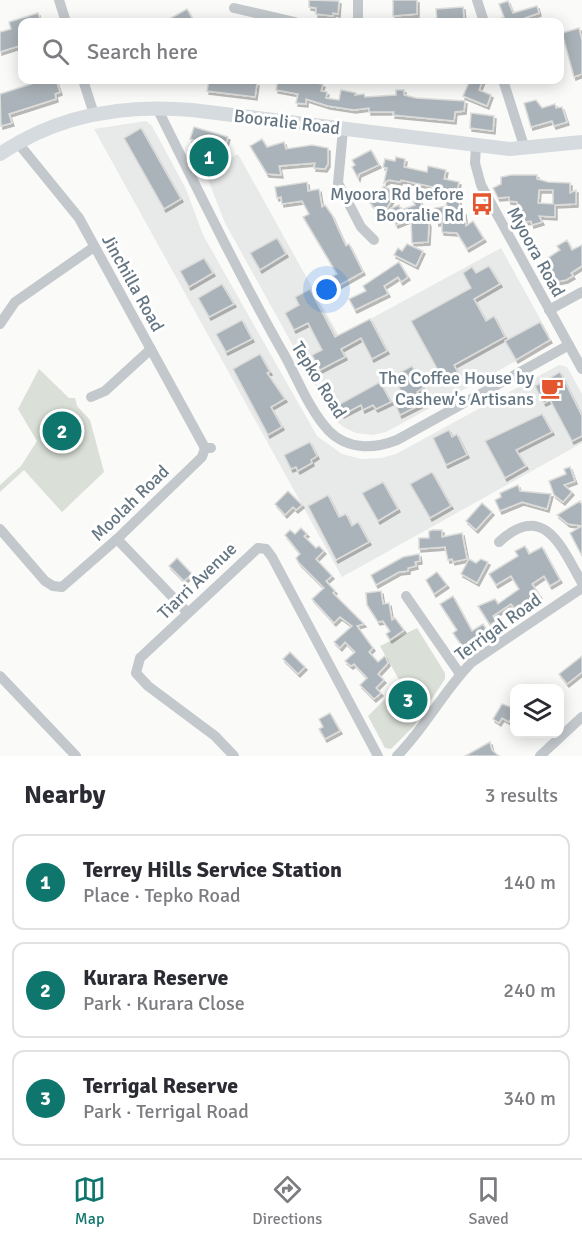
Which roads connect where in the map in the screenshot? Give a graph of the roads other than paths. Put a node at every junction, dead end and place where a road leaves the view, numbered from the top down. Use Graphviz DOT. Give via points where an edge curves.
graph roads {
  1 [pos="58,0"];
  2 [pos="358,0"];
  3 [pos="477,0"];
  4 [pos="234,8"];
  5 [pos="65,18"];
  6 [pos="278,18"];
  7 [pos="358,18"];
  8 [pos="483,18"];
  9 [pos="84,84"];
  10 [pos="503,84"];
  11 [pos="157,108"];
  12 [pos="94,114"];
  13 [pos="343,130"];
  14 [pos="582,142"];
  15 [pos="18,143"];
  16 [pos="476,146"];
  17 [pos="525,149"];
  18 [pos="0,154"];
  19 [pos="374,240"];
  20 [pos="94,247"];
  21 [pos="582,292"];
  22 [pos="549,310"];
  23 [pos="0,324"];
  24 [pos="569,345"];
  25 [pos="151,349"];
  26 [pos="582,369"];
  27 [pos="91,398"];
  28 [pos="208,448"];
  29 [pos="0,529"];
  30 [pos="117,539"];
  31 [pos="499,542"];
  32 [pos="582,583"];
  33 [pos="582,588"];
  34 [pos="406,596"];
  35 [pos="187,612"];
  36 [pos="460,674"];
  37 [pos="0,676"];
  38 [pos="582,717"];
  39 [pos="76,756"];
  40 [pos="234,756"];
  41 [pos="378,756"];
  42 [pos="397,756"];
  43 [pos="540,756"];
  1 -- 5 [label="street"];
  2 -- 7 [label="street"];
  3 -- 8 [label="street"];
  4 -- 6 [label="street"];
  9 -- 12 [label="street"];
  10 -- 17 [label="street"];
  11 -- 12 [label="street, Booralie Road"];
  11 -- 13 [label="street, Booralie Road"];
  11 -- 24 [label="street, Tepko Road" via="230,258 279,346 329,431 347,443 381,446 397,440"];
  12 -- 15 [label="street, Booralie Road" via="55,125"];
  13 -- 16 [label="street, Booralie Road"];
  13 -- 19 [label="street" via="338,183 361,227"];
  14 -- 17 [label="street, Booralie Road"];
  15 -- 18 [label="street, Booralie Road"];
  15 -- 20 [label="street, Jinchilla Road" via="79,218"];
  16 -- 17 [label="street, Booralie Road"];
  16 -- 22 [label="street, Myoora Road" via="475,163 481,185"];
  20 -- 23 [label="street" via="15,302"];
  20 -- 25 [label="street, Jinchilla Road"];
  21 -- 22 [label="street"];
  22 -- 24 [label="street, Myoora Road"];
  24 -- 26 [label="street, Myoora Road"];
  25 -- 27 [label="street"];
  25 -- 28 [label="street, Jinchilla Road"];
  28 -- 30 [label="street, Moolah Road"];
  29 -- 30 [label="street, Moolah Road" via="45,581 62,587"];
  30 -- 35 [label="street"];
  31 -- 32 [label="street" via="519,527 532,525 547,530 559,541"];
  33 -- 36 [label="street, Terrigal Road" via="489,649"];
  34 -- 36 [label="street"];
  35 -- 40 [label="street, Tiarri Avenue" via="140,658 136,673"];
  35 -- 41 [label="street, Tiarri Avenue" via="251,552 266,549"];
  36 -- 42 [label="street, Terrigal Road" via="418,735"];
  37 -- 39 [label="street"];
  38 -- 43 [label="street"];
}
